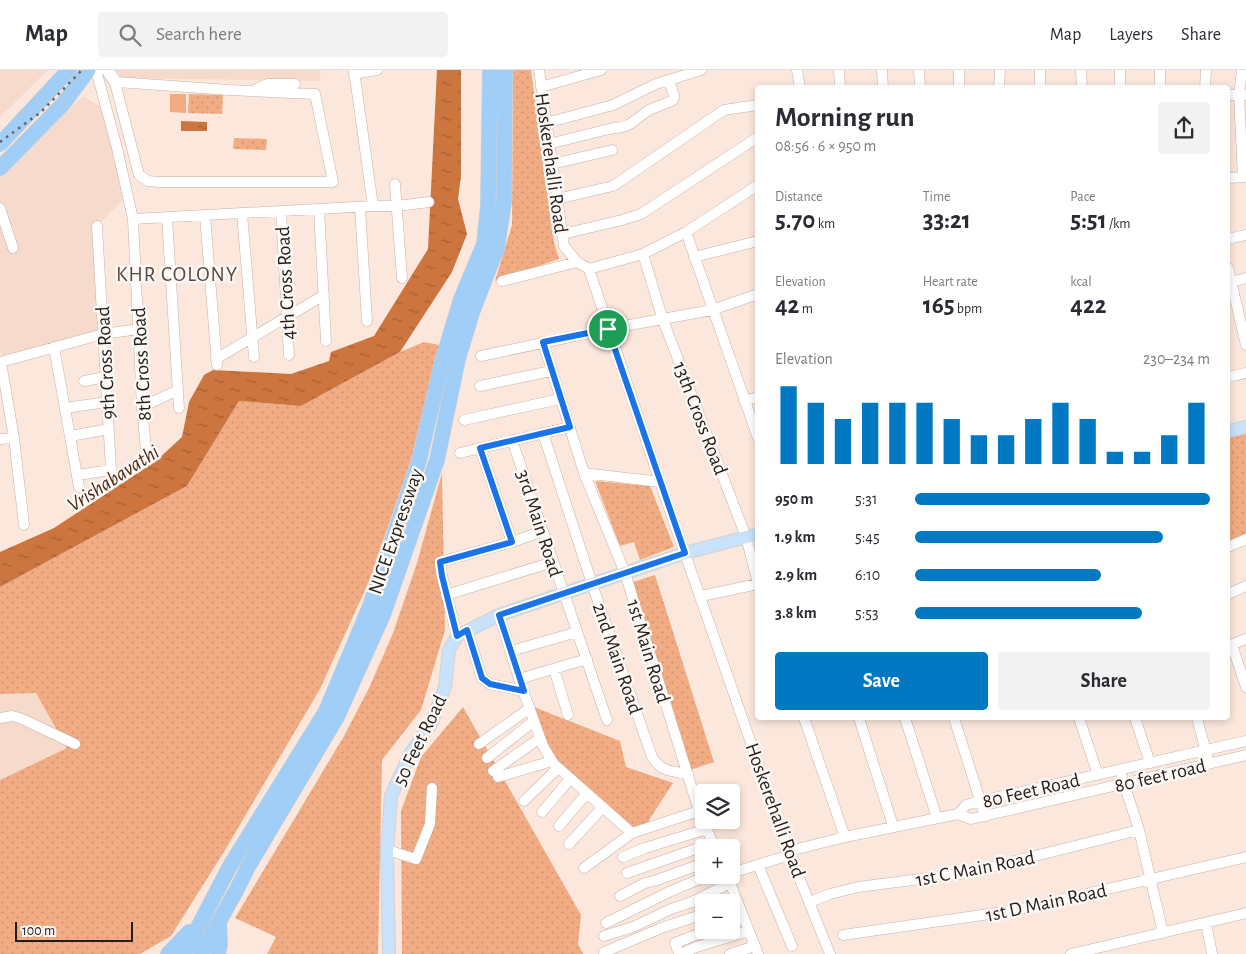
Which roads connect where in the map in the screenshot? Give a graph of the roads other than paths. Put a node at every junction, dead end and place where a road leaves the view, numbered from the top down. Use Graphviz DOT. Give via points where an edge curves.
graph roads {
  1 [pos="69,70"];
  2 [pos="88,70"];
  3 [pos="96,70"];
  4 [pos="107,70"];
  5 [pos="377,70"];
  6 [pos="490,70"];
  7 [pos="505,70"];
  8 [pos="539,70"];
  9 [pos="600,70"];
  10 [pos="701,70"];
  11 [pos="797,70"];
  12 [pos="839,70"];
  13 [pos="882,70"];
  14 [pos="919,70"];
  15 [pos="959,70"];
  16 [pos="1000,70"];
  17 [pos="1040,70"];
  18 [pos="1081,70"];
  19 [pos="1120,70"];
  20 [pos="1160,70"];
  21 [pos="1206,70"];
  22 [pos="1242,70"];
  23 [pos="354,72"];
  24 [pos="669,80"];
  25 [pos="295,84"];
  26 [pos="800,85"];
  27 [pos="840,85"];
  28 [pos="883,85"];
  29 [pos="920,85"];
  30 [pos="959,85"];
  31 [pos="999,85"];
  32 [pos="1040,85"];
  33 [pos="1082,85"];
  34 [pos="1120,85"];
  35 [pos="1160,85"];
  36 [pos="1205,85"];
  37 [pos="541,87"];
  38 [pos="251,92"];
  39 [pos="1230,95"];
  40 [pos="1243,95"];
  41 [pos="755,105"];
  42 [pos="546,123"];
  43 [pos="755,139"];
  44 [pos="1244,143"];
  45 [pos="0,144"];
  46 [pos="549,144"];
  47 [pos="612,150"];
  48 [pos="552,164"];
  49 [pos="0,168"];
  50 [pos="1244,177"];
  51 [pos="1230,178"];
  52 [pos="238,182"];
  53 [pos="395,184"];
  54 [pos="755,187"];
  55 [pos="270,188"];
  56 [pos="557,200"];
  57 [pos="429,202"];
  58 [pos="372,206"];
  59 [pos="397,206"];
  60 [pos="360,207"];
  61 [pos="0,208"];
  62 [pos="319,209"];
  63 [pos="281,211"];
  64 [pos="242,213"];
  65 [pos="204,216"];
  66 [pos="167,218"];
  67 [pos="133,219"];
  68 [pos="97,226"];
  69 [pos="686,232"];
  70 [pos="563,234"];
  71 [pos="1246,235"];
  72 [pos="1230,239"];
  73 [pos="755,242"];
  74 [pos="13,248"];
  75 [pos="642,254"];
  76 [pos="694,257"];
  77 [pos="577,262"];
  78 [pos="589,269"];
  79 [pos="402,278"];
  80 [pos="1246,278"];
  81 [pos="502,281"];
  82 [pos="1230,282"];
  83 [pos="1230,285"];
  84 [pos="324,295"];
  85 [pos="755,295"];
  86 [pos="712,310"];
  87 [pos="287,316"];
  88 [pos="664,320"];
  89 [pos="367,321"];
  90 [pos="1244,327"];
  91 [pos="138,329"];
  92 [pos="608,329"];
  93 [pos="103,334"];
  94 [pos="253,337"];
  95 [pos="326,341"];
  96 [pos="543,342"];
  97 [pos="1246,345"];
  98 [pos="54,347"];
  99 [pos="227,347"];
  100 [pos="290,355"];
  101 [pos="481,356"];
  102 [pos="216,357"];
  103 [pos="254,357"];
  104 [pos="1,363"];
  105 [pos="551,372"];
  106 [pos="1246,372"];
  107 [pos="1230,376"];
  108 [pos="106,377"];
  109 [pos="84,381"];
  110 [pos="480,386"];
  111 [pos="178,390"];
  112 [pos="755,398"];
  113 [pos="560,400"];
  114 [pos="744,400"];
  115 [pos="107,402"];
  116 [pos="4,406"];
  117 [pos="142,407"];
  118 [pos="65,408"];
  119 [pos="179,408"];
  120 [pos="464,420"];
  121 [pos="570,427"];
  122 [pos="1246,427"];
  123 [pos="109,429"];
  124 [pos="755,430"];
  125 [pos="1230,431"];
  126 [pos="543,433"];
  127 [pos="70,436"];
  128 [pos="14,438"];
  129 [pos="0,439"];
  130 [pos="512,440"];
  131 [pos="480,448"];
  132 [pos="146,450"];
  133 [pos="460,453"];
  134 [pos="584,472"];
  135 [pos="76,475"];
  136 [pos="660,482"];
  137 [pos="79,487"];
  138 [pos="24,525"];
  139 [pos="543,531"];
  140 [pos="752,536"];
  141 [pos="1246,539"];
  142 [pos="512,542"];
  143 [pos="1230,546"];
  144 [pos="685,553"];
  145 [pos="755,560"];
  146 [pos="553,562"];
  147 [pos="625,573"];
  148 [pos="592,584"];
  149 [pos="755,584"];
  150 [pos="1246,586"];
  151 [pos="1230,593"];
  152 [pos="564,594"];
  153 [pos="446,595"];
  154 [pos="701,596"];
  155 [pos="499,615"];
  156 [pos="577,632"];
  157 [pos="462,633"];
  158 [pos="1246,639"];
  159 [pos="1230,646"];
  160 [pos="511,651"];
  161 [pos="587,659"];
  162 [pos="554,669"];
  163 [pos="519,679"];
  164 [pos="1246,687"];
  165 [pos="524,691"];
  166 [pos="530,708"];
  167 [pos="568,715"];
  168 [pos="0,718"];
  169 [pos="607,720"];
  170 [pos="805,720"];
  171 [pos="859,720"];
  172 [pos="907,720"];
  173 [pos="955,720"];
  174 [pos="1080,720"];
  175 [pos="1136,720"];
  176 [pos="1198,720"];
  177 [pos="534,721"];
  178 [pos="540,738"];
  179 [pos="1246,741"];
  180 [pos="75,744"];
  181 [pos="479,744"];
  182 [pos="1205,750"];
  183 [pos="1246,755"];
  184 [pos="487,758"];
  185 [pos="1150,763"];
  186 [pos="1209,763"];
  187 [pos="555,765"];
  188 [pos="1119,770"];
  189 [pos="688,774"];
  190 [pos="1098,775"];
  191 [pos="570,778"];
  192 [pos="1124,783"];
  193 [pos="432,788"];
  194 [pos="587,793"];
  195 [pos="695,797"];
  196 [pos="524,801"];
  197 [pos="980,801"];
  198 [pos="603,807"];
  199 [pos="695,811"];
  200 [pos="542,812"];
  201 [pos="958,814"];
  202 [pos="985,816"];
  203 [pos="937,818"];
  204 [pos="558,826"];
  205 [pos="893,826"];
  206 [pos="707,829"];
  207 [pos="1139,830"];
  208 [pos="632,832"];
  209 [pos="845,837"];
  210 [pos="711,839"];
  211 [pos="570,844"];
  212 [pos="387,850"];
  213 [pos="695,851"];
  214 [pos="790,853"];
  215 [pos="624,857"];
  216 [pos="1246,857"];
  217 [pos="758,865"];
  218 [pos="695,866"];
  219 [pos="584,868"];
  220 [pos="740,872"];
  221 [pos="627,873"];
  222 [pos="1151,879"];
  223 [pos="695,881"];
  224 [pos="719,884"];
  225 [pos="620,896"];
  226 [pos="810,902"];
  227 [pos="740,913"];
  228 [pos="1246,913"];
  229 [pos="205,914"];
  230 [pos="695,917"];
  231 [pos="743,917"];
  232 [pos="740,918"];
  233 [pos="219,922"];
  234 [pos="606,923"];
  235 [pos="1206,923"];
  236 [pos="749,931"];
  237 [pos="1163,933"];
  238 [pos="695,935"];
  239 [pos="843,935"];
  240 [pos="604,936"];
  241 [pos="792,946"];
  242 [pos="756,950"];
  243 [pos="604,952"];
  244 [pos="168,954"];
  245 [pos="184,954"];
  246 [pos="201,954"];
  247 [pos="218,954"];
  248 [pos="389,954"];
  249 [pos="680,954"];
  250 [pos="731,954"];
  251 [pos="830,954"];
  252 [pos="1071,954"];
  253 [pos="1212,954"];
  1 -- 45 [label="highway"];
  2 -- 49 [label="highway" via="63,104"];
  3 -- 67 [label="street, 8th Cross Road"];
  4 -- 38 [label="street" via="117,82"];
  4 -- 52 [label="street" via="115,83 139,175 148,181 159,182"];
  5 -- 23 [label="street"];
  6 -- 229 [label="highway, NICE Expressway" via="488,206 484,244 461,299 442,362 419,461 370,606 326,711 230,866"];
  7 -- 233 [label="highway, NICE Expressway" via="504,202 497,248 458,359 436,460 383,615 337,717"];
  8 -- 37 [label="street, Hoskerehalli Road"];
  9 -- 37 [label="street"];
  10 -- 24 [label="street"];
  11 -- 26 [label="street"];
  12 -- 27 [label="street"];
  13 -- 28 [label="street"];
  14 -- 29 [label="street"];
  15 -- 30 [label="street"];
  16 -- 31 [label="street"];
  17 -- 32 [label="street"];
  18 -- 33 [label="street"];
  19 -- 34 [label="street"];
  20 -- 35 [label="street"];
  21 -- 36 [label="street"];
  22 -- 40 [label="street"];
  23 -- 58 [label="street"];
  24 -- 42 [label="street" via="612,105"];
  24 -- 46 [label="street" via="673,100 648,111 629,125"];
  25 -- 38 [label="street" via="267,84"];
  37 -- 42 [label="street, Hoskerehalli Road"];
  38 -- 52 [label="street" via="315,94 333,182"];
  39 -- 40 [label="street"];
  40 -- 44 [label="street"];
  41 -- 56 [label="street" via="724,110 613,186"];
  42 -- 46 [label="street, Hoskerehalli Road"];
  43 -- 70 [label="street" via="641,214"];
  44 -- 50 [label="street"];
  46 -- 48 [label="street, Hoskerehalli Road"];
  47 -- 48 [label="street"];
  48 -- 56 [label="street, Hoskerehalli Road"];
  50 -- 51 [label="street"];
  52 -- 55 [label="street" via="245,188"];
  53 -- 59 [label="street"];
  54 -- 69 [label="street"];
  56 -- 70 [label="street, Hoskerehalli Road"];
  57 -- 59 [label="street"];
  58 -- 59 [label="street"];
  58 -- 60 [label="street"];
  59 -- 79 [label="street"];
  60 -- 62 [label="street"];
  60 -- 89 [label="street"];
  61 -- 74 [label="street"];
  62 -- 63 [label="street"];
  62 -- 84 [label="street"];
  63 -- 64 [label="street"];
  63 -- 87 [label="street, 4th Cross Road"];
  64 -- 65 [label="street"];
  64 -- 94 [label="street"];
  65 -- 66 [label="street"];
  65 -- 102 [label="street"];
  66 -- 67 [label="street"];
  66 -- 111 [label="street"];
  67 -- 91 [label="street, 8th Cross Road"];
  68 -- 93 [label="street, 9th Cross Road"];
  69 -- 75 [label="street"];
  69 -- 76 [label="street"];
  70 -- 77 [label="street, Hoskerehalli Road" via="564,246"];
  71 -- 72 [label="street"];
  73 -- 76 [label="street"];
  75 -- 78 [label="street"];
  75 -- 88 [label="street, 13th Cross Road"];
  76 -- 86 [label="street"];
  77 -- 78 [label="street, Hoskerehalli Road"];
  77 -- 81 [label="street"];
  78 -- 92 [label="street, Hoskerehalli Road"];
  80 -- 82 [label="street"];
  83 -- 90 [label="street"];
  84 -- 87 [label="street"];
  84 -- 95 [label="street"];
  85 -- 86 [label="street"];
  86 -- 88 [label="street"];
  86 -- 114 [label="street"];
  87 -- 94 [label="street"];
  87 -- 100 [label="street, 4th Cross Road"];
  88 -- 92 [label="street"];
  88 -- 140 [label="street, 13th Cross Road"];
  90 -- 97 [label="street"];
  91 -- 93 [label="street"];
  91 -- 117 [label="street, 8th Cross Road"];
  92 -- 96 [label="street"];
  92 -- 136 [label="street, Hoskerehalli Road"];
  93 -- 98 [label="street"];
  93 -- 108 [label="street, 9th Cross Road"];
  94 -- 102 [label="street"];
  94 -- 103 [label="street"];
  96 -- 101 [label="street"];
  96 -- 105 [label="street, 1st Main Road"];
  98 -- 104 [label="street"];
  98 -- 118 [label="street"];
  99 -- 102 [label="street"];
  104 -- 116 [label="street"];
  105 -- 110 [label="street"];
  105 -- 113 [label="street, 1st Main Road"];
  106 -- 107 [label="street"];
  108 -- 109 [label="street"];
  108 -- 115 [label="street, 9th Cross Road"];
  111 -- 117 [label="street"];
  111 -- 119 [label="street"];
  112 -- 114 [label="street"];
  113 -- 120 [label="street"];
  113 -- 121 [label="street, 1st Main Road"];
  114 -- 124 [label="street"];
  115 -- 118 [label="street"];
  115 -- 123 [label="street, 9th Cross Road"];
  116 -- 128 [label="street"];
  117 -- 132 [label="street, 8th Cross Road"];
  118 -- 127 [label="street"];
  121 -- 126 [label="street"];
  121 -- 134 [label="street, 1st Main Road"];
  122 -- 125 [label="main road"];
  123 -- 127 [label="street"];
  123 -- 135 [label="street, 9th Cross Road" via="111,470"];
  126 -- 130 [label="street"];
  126 -- 148 [label="street, 2nd Main Road"];
  127 -- 135 [label="street"];
  128 -- 129 [label="street"];
  128 -- 138 [label="street"];
  130 -- 131 [label="street"];
  130 -- 139 [label="street, 3rd Main Road"];
  131 -- 133 [label="street"];
  131 -- 142 [label="street"];
  134 -- 136 [label="street"];
  134 -- 147 [label="street, 1st Main Road"];
  135 -- 137 [label="street"];
  136 -- 144 [label="street, Hoskerehalli Road"];
  139 -- 142 [label="street"];
  139 -- 146 [label="street, 3rd Main Road"];
  140 -- 144 [label="main road"];
  140 -- 145 [label="street, 13th Cross Road"];
  141 -- 143 [label="street"];
  142 -- 153 [label="street" via="440,562"];
  144 -- 147 [label="main road"];
  144 -- 154 [label="street, Hoskerehalli Road"];
  146 -- 152 [label="street, 3rd Main Road"];
  146 -- 153 [label="street"];
  147 -- 148 [label="main road"];
  147 -- 189 [label="street, 1st Main Road"];
  148 -- 152 [label="main road"];
  148 -- 189 [label="street, 2nd Main Road" via="652,757 666,771"];
  149 -- 154 [label="street"];
  150 -- 151 [label="street"];
  152 -- 155 [label="main road"];
  152 -- 156 [label="street, 3rd Main Road"];
  153 -- 157 [label="street"];
  154 -- 214 [label="street, Hoskerehalli Road"];
  155 -- 157 [label="main road"];
  155 -- 160 [label="street"];
  156 -- 160 [label="street"];
  156 -- 161 [label="street, 3rd Main Road"];
  157 -- 165 [label="street" via="482,678 490,684"];
  157 -- 212 [label="main road, 50 Feet Road" via="449,650 445,687 431,724 410,754 391,796"];
  158 -- 159 [label="street"];
  159 -- 164 [label="street"];
  160 -- 163 [label="street"];
  161 -- 162 [label="street"];
  161 -- 169 [label="street, 3rd Main Road"];
  162 -- 163 [label="street"];
  162 -- 167 [label="street"];
  163 -- 165 [label="street"];
  165 -- 166 [label="street"];
  166 -- 177 [label="street"];
  166 -- 181 [label="street"];
  168 -- 180 [label="street" via="20,718"];
  170 -- 209 [label="street"];
  171 -- 205 [label="street"];
  172 -- 203 [label="street"];
  173 -- 197 [label="street"];
  174 -- 190 [label="street"];
  175 -- 185 [label="street"];
  176 -- 182 [label="street"];
  177 -- 178 [label="street"];
  177 -- 184 [label="street"];
  178 -- 187 [label="street"];
  178 -- 187 [label="street" via="496,774"];
  179 -- 182 [label="street, 80 Feet Road"];
  182 -- 185 [label="street, 80 Feet Road"];
  182 -- 186 [label="street"];
  183 -- 186 [label="street, 80 feet road"];
  185 -- 188 [label="street, 80 Feet Road"];
  186 -- 192 [label="street, 80 feet road"];
  187 -- 191 [label="street"];
  187 -- 196 [label="street"];
  188 -- 190 [label="street, 80 Feet Road"];
  188 -- 192 [label="street"];
  189 -- 195 [label="street, 1st Main Road"];
  190 -- 197 [label="street, 80 Feet Road"];
  191 -- 194 [label="street"];
  191 -- 200 [label="street"];
  192 -- 202 [label="street, 80 feet road"];
  192 -- 207 [label="street"];
  193 -- 212 [label="street" via="430,824 416,859"];
  194 -- 198 [label="street"];
  194 -- 204 [label="street"];
  197 -- 201 [label="street, 80 Feet Road" via="966,805"];
  197 -- 202 [label="street"];
  198 -- 208 [label="street"];
  198 -- 211 [label="street"];
  199 -- 208 [label="street"];
  201 -- 202 [label="street, 80 feet road" via="971,819"];
  201 -- 203 [label="street, 80 Feet Road"];
  203 -- 205 [label="street, 80 Feet Road"];
  205 -- 209 [label="street, 80 Feet Road"];
  206 -- 210 [label="street, 1st Main Road"];
  206 -- 215 [label="street"];
  207 -- 222 [label="street"];
  207 -- 226 [label="street, 1st C Main Road" via="966,873 858,887"];
  208 -- 219 [label="street"];
  209 -- 214 [label="street, 80 Feet Road"];
  212 -- 248 [label="main road, 50 Feet Road"];
  213 -- 221 [label="street"];
  214 -- 217 [label="street, 80 Feet Road"];
  214 -- 226 [label="street, Hoskerehalli Road"];
  216 -- 222 [label="street, 1st D Main Road"];
  217 -- 220 [label="street, 80 Feet Road"];
  217 -- 241 [label="street"];
  218 -- 225 [label="street" via="645,883"];
  222 -- 237 [label="street"];
  222 -- 239 [label="street, 1st D Main Road" via="1017,910"];
  223 -- 234 [label="street"];
  224 -- 240 [label="street, 80 Feet Road" via="692,902"];
  226 -- 251 [label="street, Hoskerehalli Road"];
  227 -- 231 [label="street"];
  228 -- 235 [label="street"];
  229 -- 244 [label="highway"];
  229 -- 245 [label="highway, NICE Expressway"];
  230 -- 243 [label="street"];
  231 -- 232 [label="street"];
  231 -- 236 [label="street"];
  233 -- 246 [label="highway, NICE Expressway"];
  233 -- 247 [label="highway"];
  235 -- 237 [label="street"];
  235 -- 253 [label="street"];
  236 -- 242 [label="street"];
  236 -- 249 [label="street"];
  237 -- 252 [label="street"];
  238 -- 249 [label="street" via="675,943"];
  242 -- 250 [label="street"];
}
